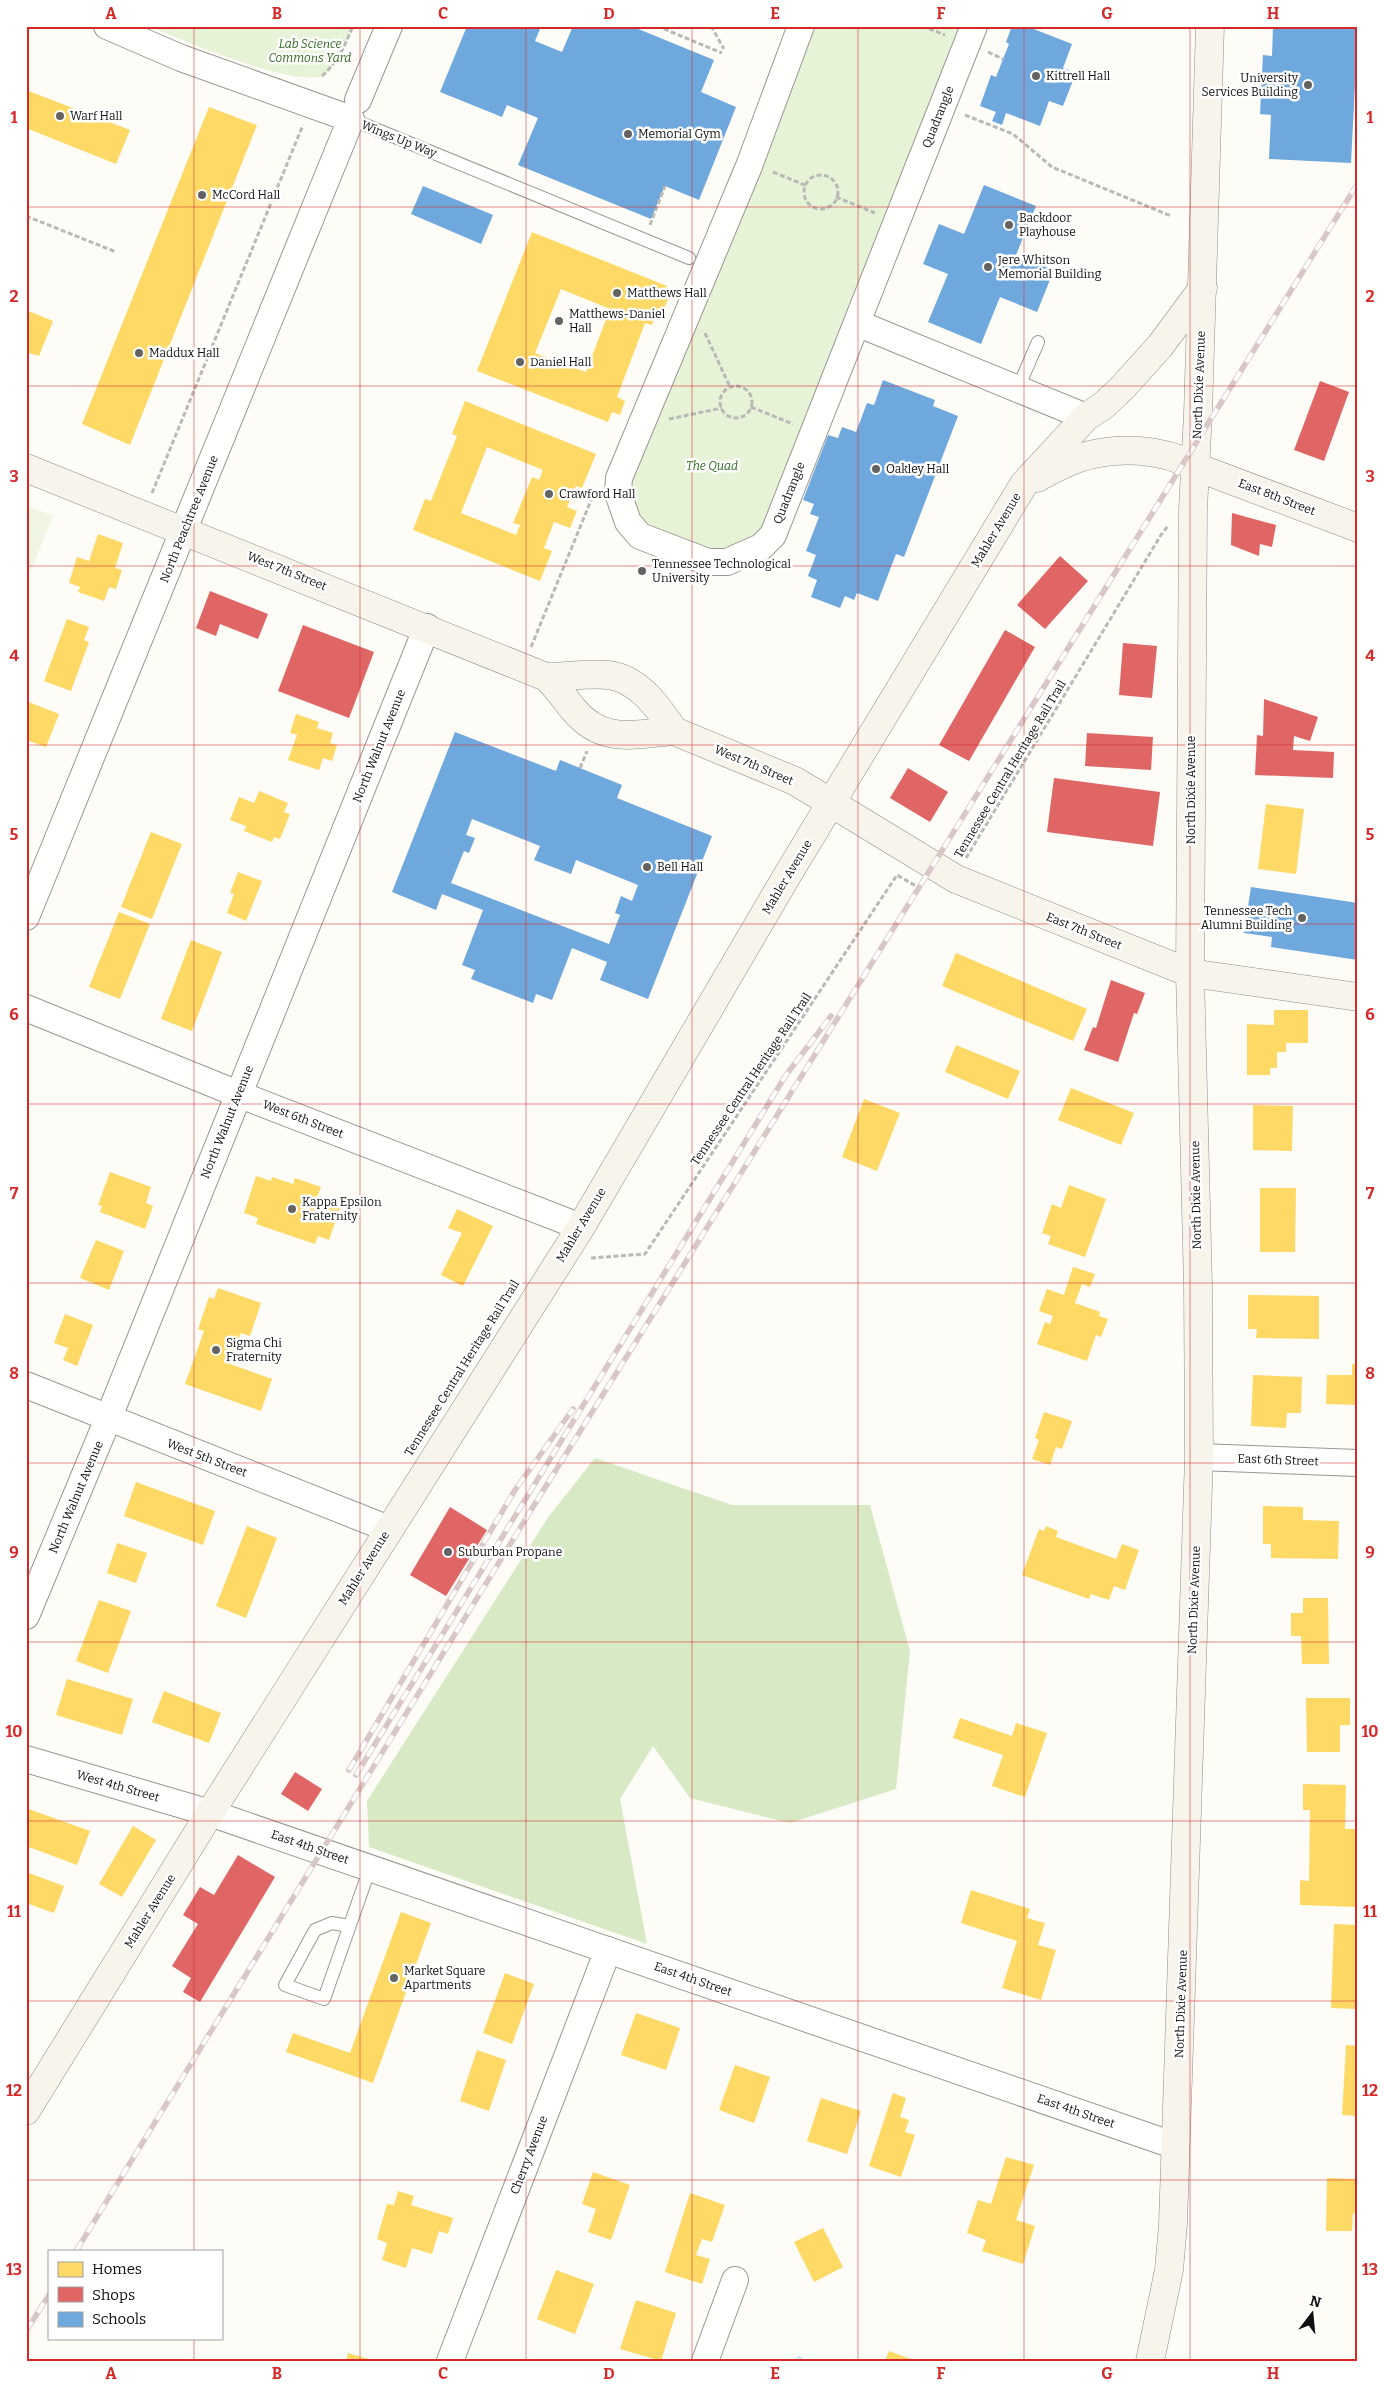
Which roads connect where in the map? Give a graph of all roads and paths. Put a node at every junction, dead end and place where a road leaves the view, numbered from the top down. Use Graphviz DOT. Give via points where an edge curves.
graph roads {
  1 [pos="107,26"];
  2 [pos="353,26"];
  3 [pos="389,26"];
  4 [pos="657,26"];
  5 [pos="711,26"];
  6 [pos="801,26"];
  7 [pos="974,26"];
  8 [pos="1210,26"];
  9 [pos="322,76"];
  10 [pos="354,110"];
  11 [pos="963,114"];
  12 [pos="306,118"];
  13 [pos="665,186"];
  14 [pos="836,197"];
  15 [pos="26,216"];
  16 [pos="1171,216"];
  17 [pos="896,222"];
  18 [pos="649,228"];
  19 [pos="116,252"];
  20 [pos="689,258"];
  21 [pos="1202,288"];
  22 [pos="686,316"];
  23 [pos="864,326"];
  24 [pos="1038,342"];
  25 [pos="730,387"];
  26 [pos="1018,388"];
  27 [pos="1199,393"];
  28 [pos="751,407"];
  29 [pos="722,408"];
  30 [pos="645,415"];
  31 [pos="1086,417"];
  32 [pos="814,432"];
  33 [pos="1107,451"];
  34 [pos="1196,467"];
  35 [pos="26,468"];
  36 [pos="1024,484"];
  37 [pos="152,493"];
  38 [pos="1193,509"];
  39 [pos="1358,528"];
  40 [pos="185,530"];
  41 [pos="427,627"];
  42 [pos="546,676"];
  43 [pos="674,731"];
  44 [pos="587,750"];
  45 [pos="580,768"];
  46 [pos="832,803"];
  47 [pos="956,879"];
  48 [pos="919,887"];
  49 [pos="26,917"];
  50 [pos="1190,972"];
  51 [pos="1358,997"];
  52 [pos="26,1008"];
  53 [pos="238,1094"];
  54 [pos="581,1227"];
  55 [pos="565,1252"];
  56 [pos="26,1385"];
  57 [pos="108,1419"];
  58 [pos="1199,1457"];
  59 [pos="1358,1463"];
  60 [pos="389,1529"];
  61 [pos="26,1616"];
  62 [pos="26,1759"];
  63 [pos="210,1813"];
  64 [pos="370,1868"];
  65 [pos="349,1926"];
  66 [pos="608,1950"];
  67 [pos="26,2111"];
  68 [pos="1176,2146"];
  69 [pos="735,2280"];
  70 [pos="450,2361"];
  71 [pos="705,2361"];
  72 [pos="1150,2361"];
  1 -- 10 [label="street, Wings Up Way" via="181,58"];
  2 -- 9 [label="path" via="342,53"];
  3 -- 10 [label="street, North Peachtree Avenue"];
  4 -- 5 [label="path" via="723,51"];
  6 -- 22 [label="street, Quadrangle" via="749,166"];
  7 -- 17 [label="street, Quadrangle"];
  8 -- 21 [label="street, North Dixie Avenue"];
  10 -- 20 [label="lane, Wings Up Way"];
  10 -- 40 [label="street, North Peachtree Avenue"];
  11 -- 16 [label="path" via="1012,134 1052,167"];
  12 -- 37 [label="path"];
  13 -- 18 [label="path"];
  14 -- 14 [label="path" via="837,186 825,175 809,180 804,190 807,200 815,207 830,206"];
  14 -- 17 [label="path"];
  15 -- 19 [label="path"];
  17 -- 32 [label="street, Quadrangle"];
  21 -- 27 [label="street, North Dixie Avenue"];
  21 -- 31 [label="street" via="1160,346 1104,405"];
  22 -- 25 [label="path" via="700,324"];
  22 -- 30 [label="street, Quadrangle"];
  23 -- 26 [label="street"];
  24 -- 26 [label="lane"];
  25 -- 28 [label="path" via="740,386 749,392"];
  25 -- 29 [label="path" via="721,396"];
  26 -- 31 [label="street"];
  27 -- 33 [label="street" via="1193,415 1179,437"];
  27 -- 34 [label="street, North Dixie Avenue"];
  28 -- 29 [label="path" via="744,415 734,418"];
  28 -- 32 [label="path"];
  29 -- 30 [label="path" via="660,421"];
  30 -- 32 [label="street, Quadrangle" via="619,478 618,493 628,522 640,536 708,562 727,562 761,547 773,535"];
  31 -- 36 [label="street"];
  33 -- 34 [label="street, Mahler Avenue" via="1146,451"];
  33 -- 36 [label="street, Mahler Avenue" via="1078,458"];
  34 -- 38 [label="street, North Dixie Avenue"];
  34 -- 39 [label="street, East 8th Street"];
  35 -- 40 [label="street, West 7th Street"];
  36 -- 46 [label="street, Mahler Avenue"];
  38 -- 47 [label="path, Tennessee Central Heritage Rail Trail" via="1177,516 1160,536"];
  38 -- 50 [label="street, North Dixie Avenue"];
  40 -- 41 [label="street, West 7th Street"];
  40 -- 49 [label="street, North Peachtree Avenue"];
  41 -- 42 [label="street, West 7th Street"];
  41 -- 53 [label="street, North Walnut Avenue"];
  42 -- 43 [label="street, West 7th Street" via="610,675 630,683 658,707"];
  42 -- 43 [label="street, West 7th Street" via="591,727 611,735 632,737"];
  43 -- 46 [label="street, West 7th Street" via="795,782"];
  44 -- 45 [label="path"];
  46 -- 47 [label="street, East 7th Street"];
  46 -- 54 [label="street, Mahler Avenue"];
  47 -- 50 [label="street, East 7th Street"];
  48 -- 55 [label="path, Tennessee Central Heritage Rail Trail" via="897,875 645,1254 584,1258"];
  50 -- 51 [label="street, East 7th Street"];
  50 -- 58 [label="street, North Dixie Avenue" via="1198,1266"];
  52 -- 53 [label="street, West 6th Street"];
  53 -- 54 [label="street, West 6th Street"];
  53 -- 57 [label="street, North Walnut Avenue"];
  54 -- 55 [label="street, Mahler Avenue"];
  55 -- 60 [label="street, Mahler Avenue"];
  56 -- 57 [label="street, West 5th Street"];
  57 -- 60 [label="street, West 5th Street"];
  57 -- 61 [label="street, North Walnut Avenue"];
  58 -- 59 [label="street, East 6th Street"];
  58 -- 68 [label="street, North Dixie Avenue"];
  60 -- 63 [label="street, Mahler Avenue"];
  62 -- 63 [label="street, West 4th Street"];
  63 -- 64 [label="street, East 4th Street"];
  63 -- 67 [label="street, Mahler Avenue"];
  64 -- 65 [label="lane"];
  64 -- 66 [label="street, East 4th Street"];
  65 -- 65 [label="lane" via="324,1999 285,1985 315,1930 332,1923"];
  66 -- 68 [label="street, East 4th Street"];
  66 -- 70 [label="street, Cherry Avenue"];
  68 -- 72 [label="street, North Dixie Avenue" via="1169,2270"];
  69 -- 71 [label="street"];
}
